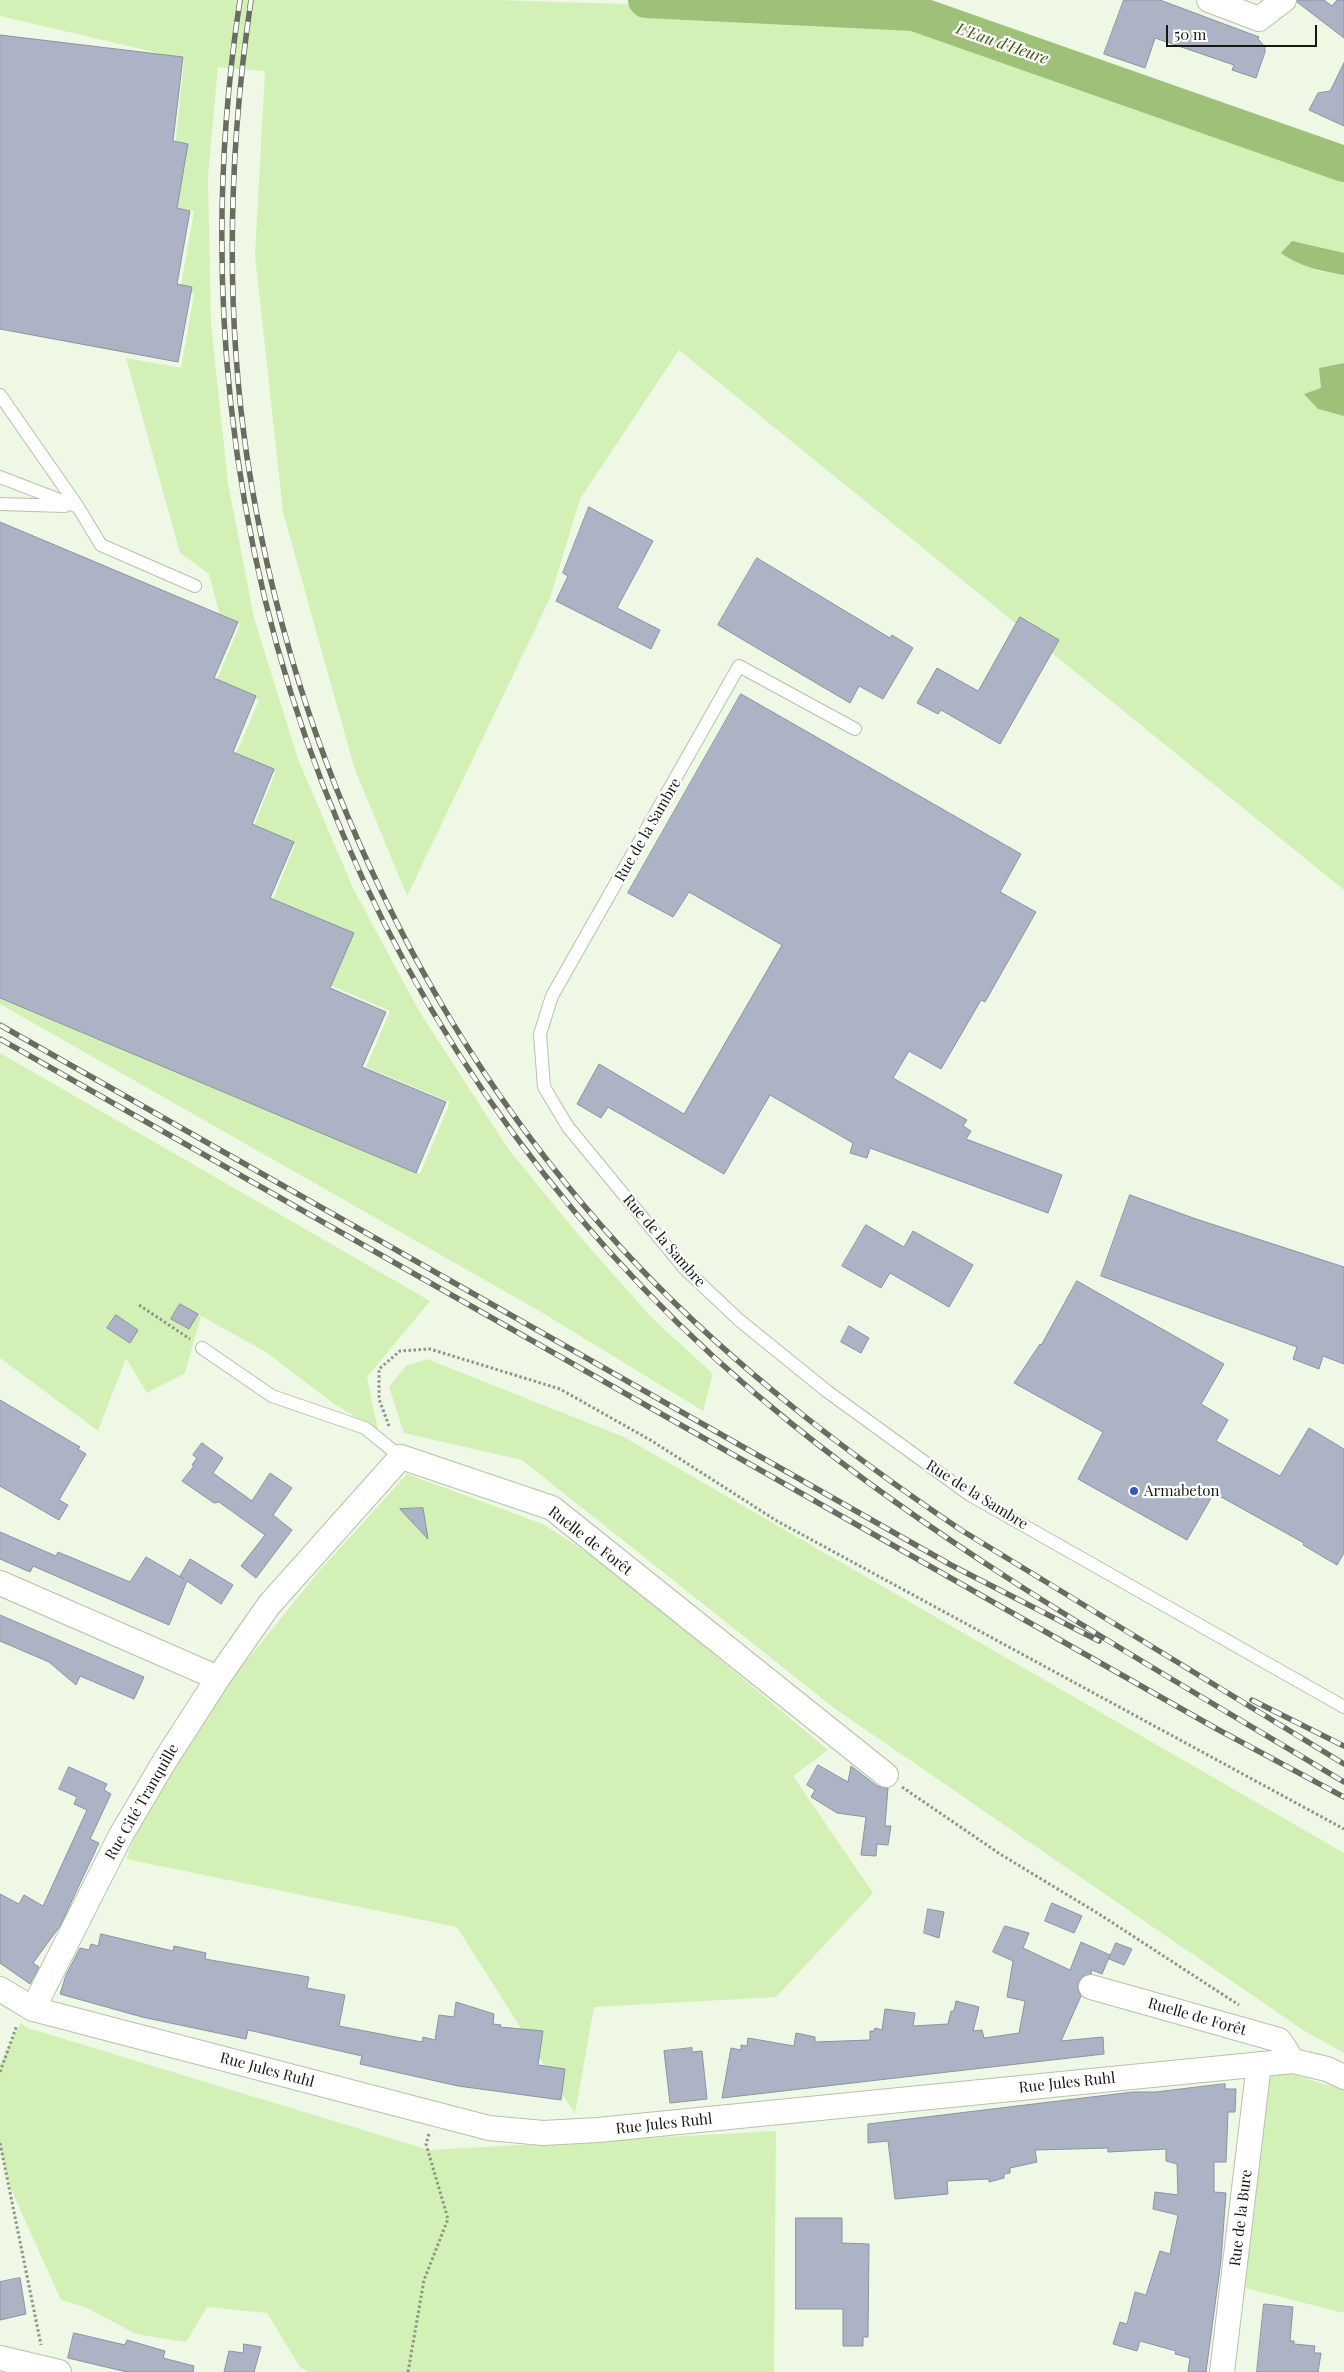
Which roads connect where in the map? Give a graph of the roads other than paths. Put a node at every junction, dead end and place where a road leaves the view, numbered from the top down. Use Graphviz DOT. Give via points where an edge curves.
graph roads {
  1 [pos="1209,0"];
  2 [pos="1284,0"];
  3 [pos="0,395"];
  4 [pos="0,477"];
  5 [pos="0,504"];
  6 [pos="78,507"];
  7 [pos="195,586"];
  8 [pos="855,729"];
  9 [pos="202,1348"];
  10 [pos="401,1457"];
  11 [pos="0,1583"];
  12 [pos="218,1678"];
  13 [pos="1344,1707"];
  14 [pos="886,1775"];
  15 [pos="1091,1987"];
  16 [pos="0,1989"];
  17 [pos="33,2008"];
  18 [pos="1293,2061"];
  19 [pos="1259,2064"];
  20 [pos="1344,2077"];
  21 [pos="0,2358"];
  22 [pos="52,2370"];
  23 [pos="1222,2372"];
  1 -- 2 [label="street" via="1259,19"];
  3 -- 6 [label="lane"];
  4 -- 6 [label="lane"];
  5 -- 6 [label="lane"];
  6 -- 7 [label="lane" via="101,545"];
  8 -- 13 [label="lane, Rue de la Sambre" via="739,666 552,996 540,1034 544,1087 568,1127 685,1268 739,1320 828,1392 970,1495"];
  9 -- 10 [label="lane" via="272,1396 365,1428"];
  10 -- 12 [label="street, Rue Cité Tranquille" via="269,1605"];
  10 -- 14 [label="street, Ruelle de Forêt" via="552,1508"];
  11 -- 12 [label="street"];
  12 -- 17 [label="street, Rue Cité Tranquille" via="121,1835"];
  15 -- 18 [label="street, Ruelle de Forêt" via="1279,2040"];
  16 -- 17 [label="street, Rue Jules Ruhl"];
  17 -- 19 [label="street, Rue Jules Ruhl" via="489,2128 543,2133"];
  18 -- 19 [label="street, Rue Jules Ruhl"];
  18 -- 20 [label="street, Rue Jules Ruhl" via="1327,2069"];
  19 -- 23 [label="street, Rue de la Bure"];
  21 -- 22 [label="street"];
}
